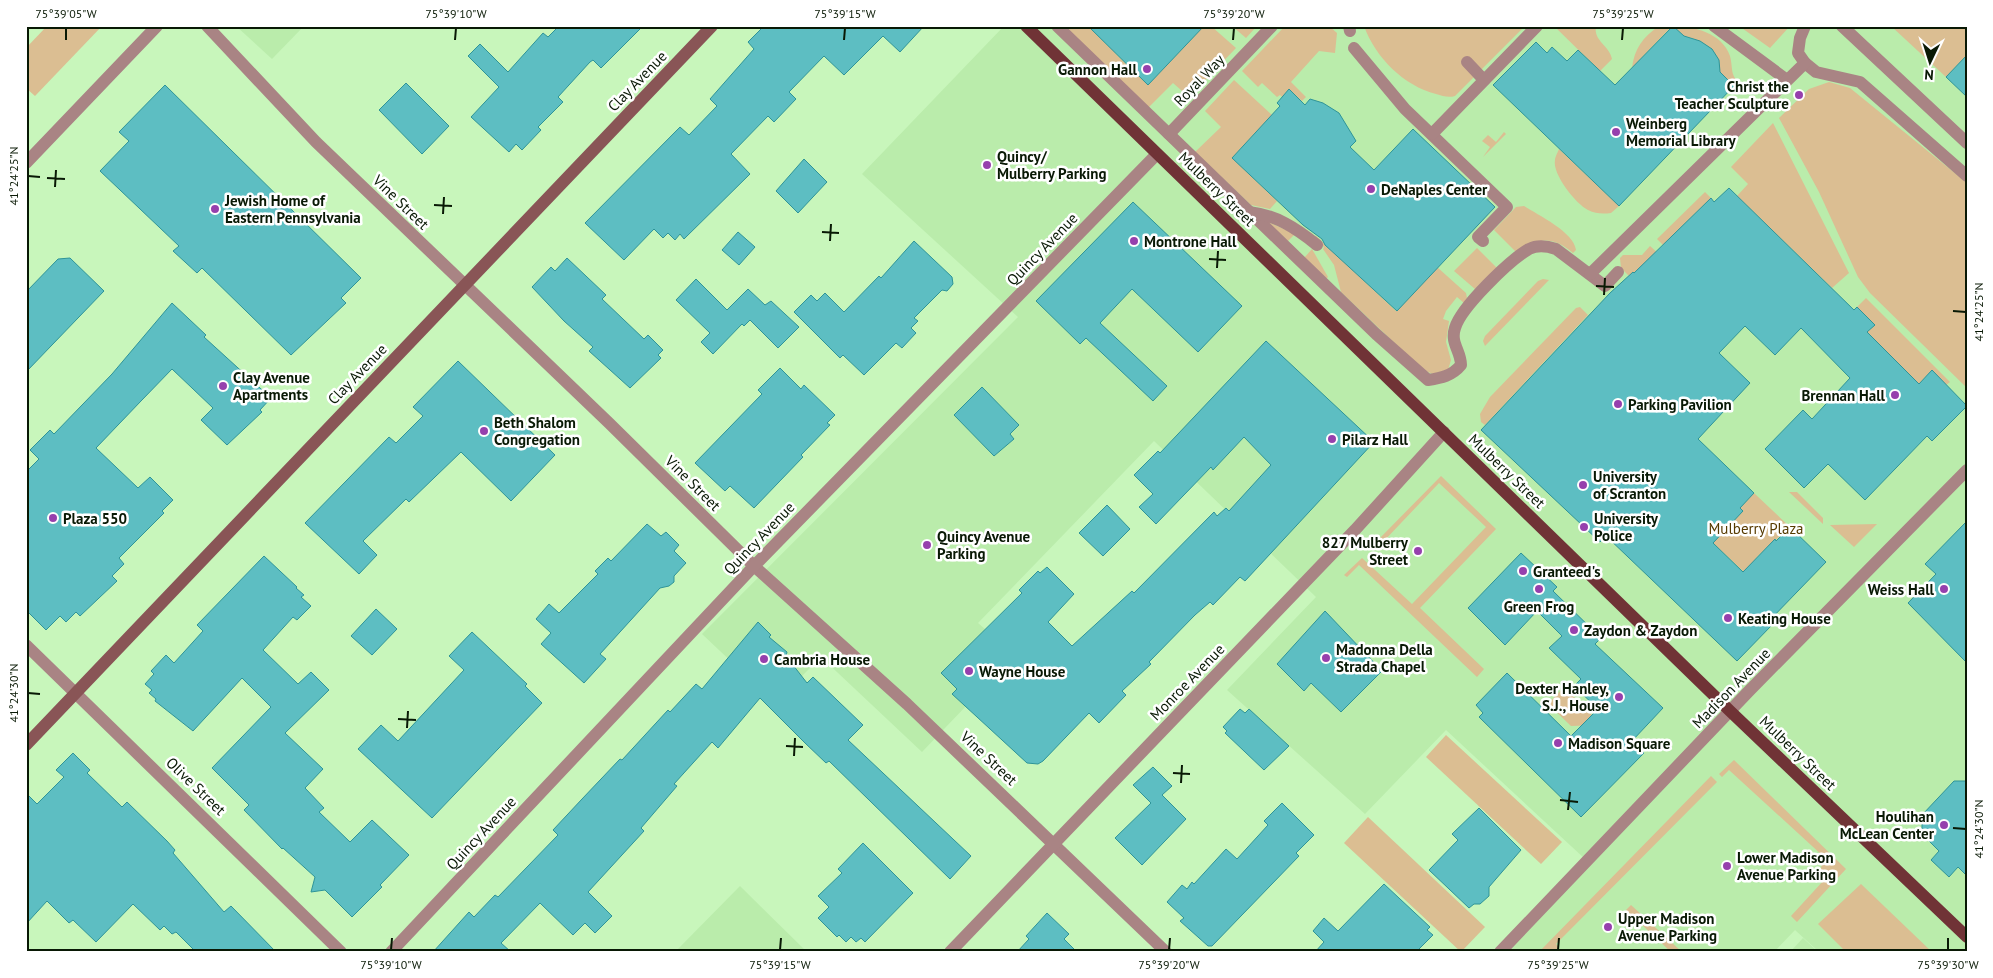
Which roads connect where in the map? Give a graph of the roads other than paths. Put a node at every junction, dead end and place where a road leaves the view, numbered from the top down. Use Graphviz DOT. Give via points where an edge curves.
graph roads {
  1 [pos="157,26"];
  2 [pos="207,26"];
  3 [pos="712,26"];
  4 [pos="1026,26"];
  5 [pos="1057,26"];
  6 [pos="1272,26"];
  7 [pos="1537,26"];
  8 [pos="1714,26"];
  9 [pos="1805,26"];
  10 [pos="1842,26"];
  11 [pos="1354,48"];
  12 [pos="1467,62"];
  13 [pos="1805,63"];
  14 [pos="1484,80"];
  15 [pos="1787,80"];
  16 [pos="1169,134"];
  17 [pos="1432,134"];
  18 [pos="1967,143"];
  19 [pos="1157,154"];
  20 [pos="26,162"];
  21 [pos="1967,176"];
  22 [pos="1249,212"];
  23 [pos="1483,241"];
  24 [pos="1317,246"];
  25 [pos="1611,266"];
  26 [pos="1590,274"];
  27 [pos="464,285"];
  28 [pos="1444,432"];
  29 [pos="1967,470"];
  30 [pos="754,566"];
  31 [pos="26,645"];
  32 [pos="77,692"];
  33 [pos="1730,711"];
  34 [pos="26,745"];
  35 [pos="1054,844"];
  36 [pos="1967,937"];
  37 [pos="341,952"];
  38 [pos="391,952"];
  39 [pos="950,952"];
  40 [pos="1166,952"];
  41 [pos="1500,952"];
  1 -- 20 [label="street"];
  2 -- 27 [label="street, Vine Street" via="316,142"];
  3 -- 27 [label="main road, Clay Avenue"];
  4 -- 19 [label="main road, Mulberry Street"];
  5 -- 16 [label="street"];
  6 -- 16 [label="street, Royal Way" via="1245,47"];
  7 -- 14 [label="street"];
  8 -- 15 [label="street"];
  9 -- 13 [label="street" via="1798,53"];
  10 -- 18 [label="street"];
  11 -- 17 [label="street" via="1405,109"];
  12 -- 14 [label="street"];
  13 -- 15 [label="street"];
  13 -- 21 [label="street" via="1816,72 1860,82"];
  14 -- 17 [label="street"];
  15 -- 25 [label="street"];
  16 -- 22 [label="street"];
  17 -- 23 [label="street" via="1507,207 1478,237"];
  19 -- 28 [label="main road, Mulberry Street"];
  19 -- 30 [label="street, Quincy Avenue"];
  22 -- 24 [label="street" via="1264,214 1296,228"];
  22 -- 26 [label="street" via="1428,380 1444,378 1458,369 1461,362 1453,334 1465,308 1530,248 1548,246 1556,249"];
  25 -- 26 [label="street"];
  25 -- 26 [label="street" via="1605,286"];
  27 -- 30 [label="street, Vine Street"];
  27 -- 32 [label="main road, Clay Avenue"];
  28 -- 33 [label="main road, Mulberry Street"];
  28 -- 35 [label="street, Monroe Avenue" via="1356,530"];
  29 -- 33 [label="street, Madison Avenue"];
  30 -- 35 [label="street, Vine Street" via="907,704"];
  30 -- 38 [label="street, Quincy Avenue"];
  31 -- 32 [label="street, Olive Street"];
  32 -- 34 [label="main road, Clay Avenue"];
  32 -- 37 [label="street, Olive Street"];
  33 -- 36 [label="main road, Mulberry Street"];
  33 -- 41 [label="street, Madison Avenue"];
  35 -- 39 [label="street, Monroe Avenue"];
  35 -- 40 [label="street, Vine Street"];
}
